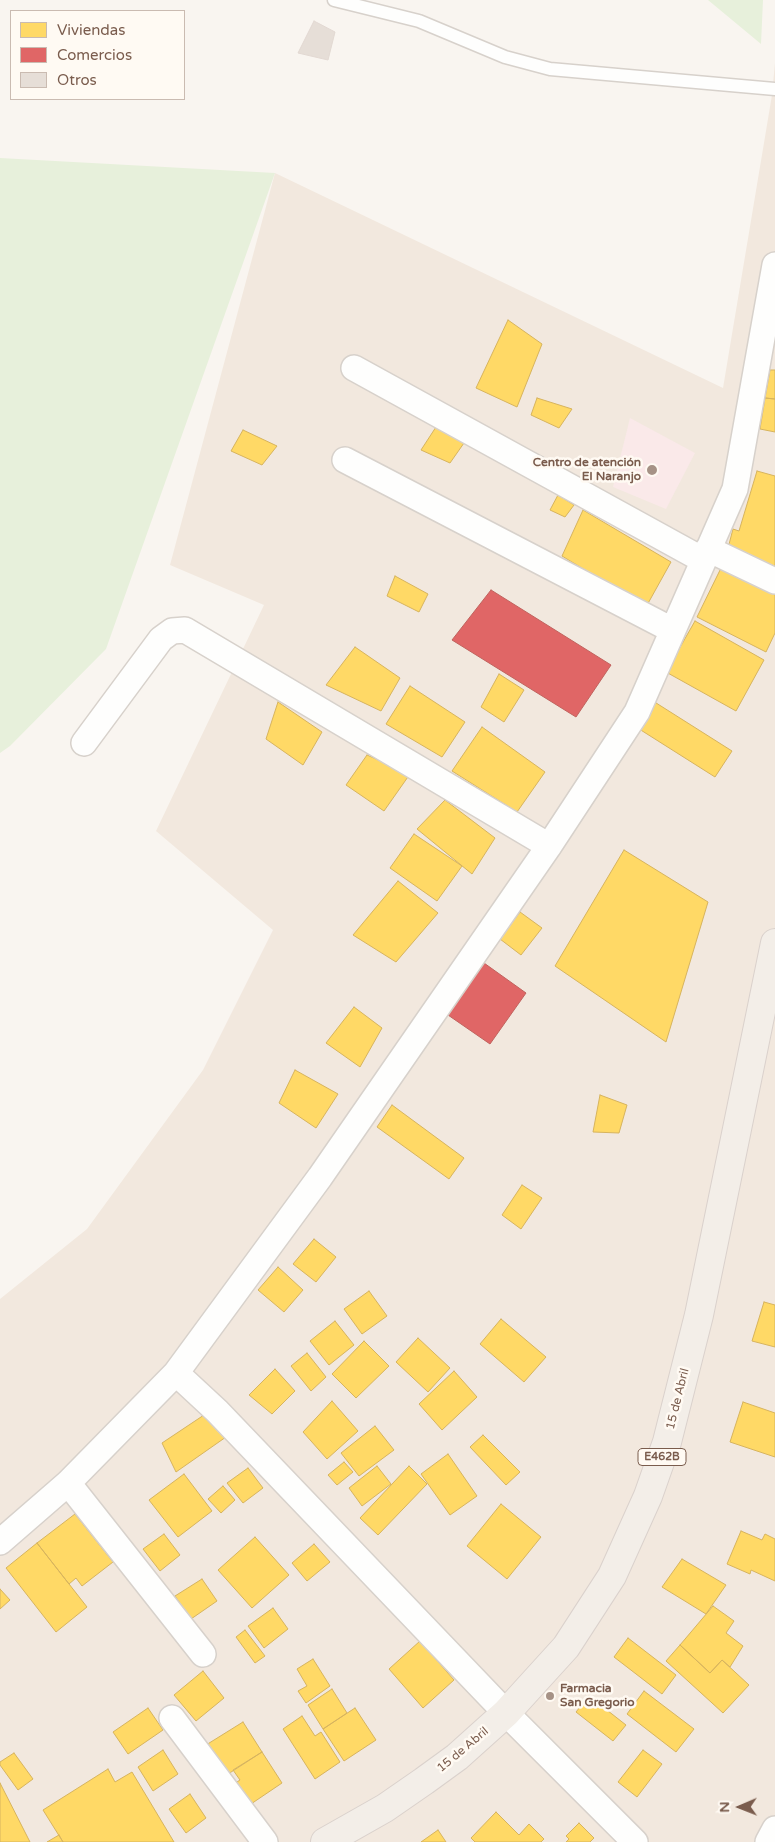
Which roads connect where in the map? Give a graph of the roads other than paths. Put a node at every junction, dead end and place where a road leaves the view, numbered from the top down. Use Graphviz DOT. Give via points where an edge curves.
graph roads {
  1 [pos="334,0"];
  2 [pos="775,89"];
  3 [pos="775,264"];
  4 [pos="354,368"];
  5 [pos="345,460"];
  6 [pos="706,555"];
  7 [pos="775,581"];
  8 [pos="672,630"];
  9 [pos="84,743"];
  10 [pos="549,846"];
  11 [pos="775,943"];
  12 [pos="176,1373"];
  13 [pos="68,1483"];
  14 [pos="0,1542"];
  15 [pos="203,1654"];
  16 [pos="506,1713"];
  17 [pos="172,1718"];
  18 [pos="775,1829"];
  19 [pos="266,1842"];
  20 [pos="325,1842"];
  21 [pos="635,1842"];
  22 [pos="768,1842"];
  1 -- 2 [label="lane" via="419,21 505,57 550,69"];
  3 -- 6 [label="street" via="735,489"];
  4 -- 6 [label="street"];
  5 -- 8 [label="street"];
  6 -- 7 [label="street"];
  6 -- 8 [label="street"];
  8 -- 10 [label="street" via="637,712"];
  9 -- 10 [label="street" via="161,639 172,631 185,630"];
  10 -- 12 [label="street" via="320,1177"];
  11 -- 16 [label="main road, 15 de Abril / E462B" via="699,1315 667,1442 648,1496 612,1576 566,1647"];
  12 -- 13 [label="street"];
  12 -- 16 [label="street" via="217,1411"];
  13 -- 14 [label="street"];
  13 -- 15 [label="street"];
  16 -- 20 [label="main road, 15 de Abril / E462B" via="424,1782"];
  16 -- 21 [label="street"];
  17 -- 19 [label="street"];
  18 -- 22 [label="street"];
}
